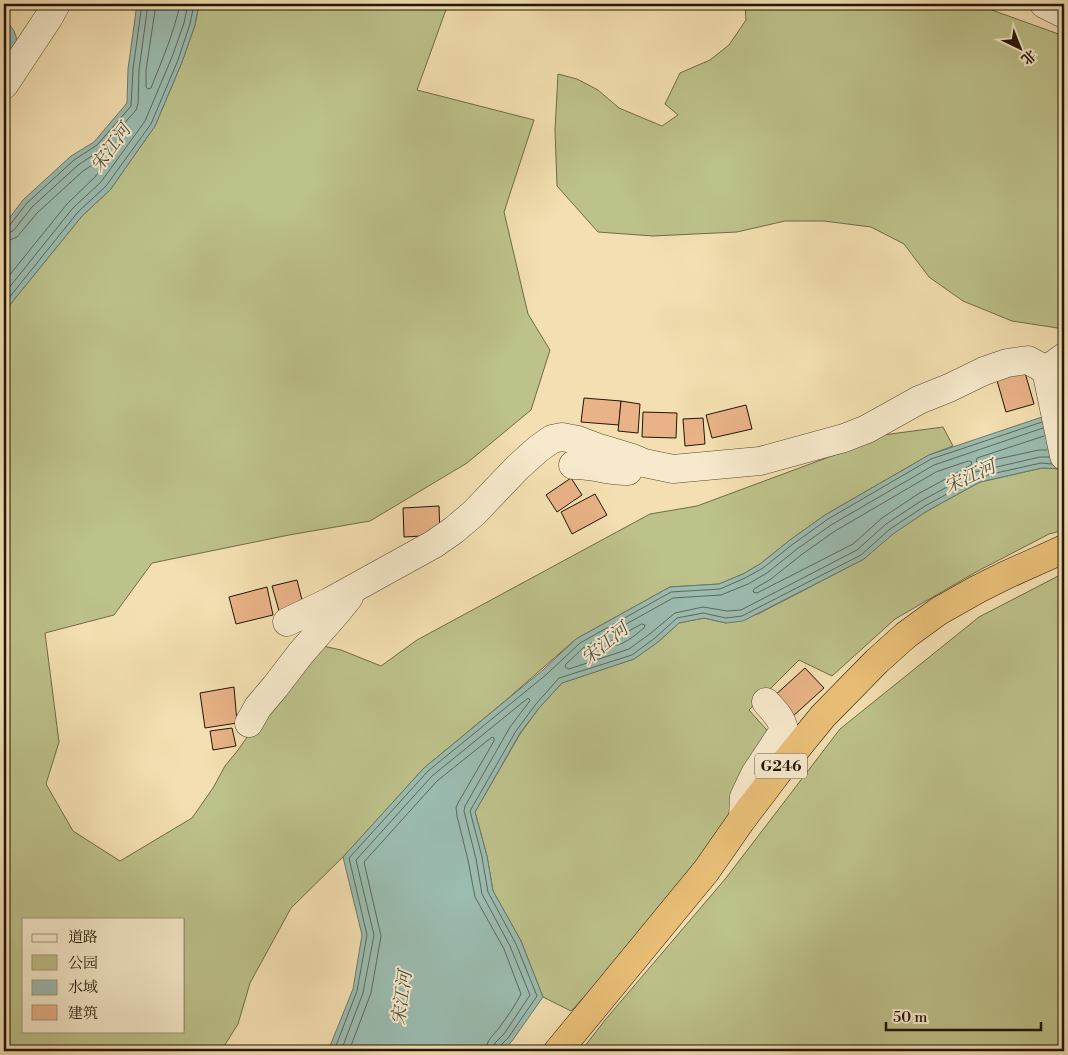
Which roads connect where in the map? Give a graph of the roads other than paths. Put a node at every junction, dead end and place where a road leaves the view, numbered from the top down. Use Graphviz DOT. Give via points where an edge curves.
graph roads {
  1 [pos="56,4"];
  2 [pos="1044,4"];
  3 [pos="1064,14"];
  4 [pos="4,85"];
  5 [pos="1055,364"];
  6 [pos="1064,456"];
  7 [pos="573,464"];
  8 [pos="667,468"];
  9 [pos="1064,549"];
  10 [pos="357,586"];
  11 [pos="287,622"];
  12 [pos="766,702"];
  13 [pos="249,723"];
  14 [pos="743,818"];
  15 [pos="558,1051"];
  1 -- 4 [label="street"];
  2 -- 3 [label="street"];
  5 -- 6 [label="street"];
  5 -- 8 [label="street" via="1028,360 1007,363 919,400 844,438 760,461"];
  7 -- 8 [label="street" via="616,472"];
  8 -- 10 [label="street" via="578,440 552,439 522,463 454,530"];
  9 -- 14 [label="highway, G246" via="978,589 906,635 822,716"];
  10 -- 11 [label="street"];
  10 -- 13 [label="street" via="258,707"];
  12 -- 14 [label="street" via="779,716 784,730 744,797"];
  14 -- 15 [label="highway, G246" via="706,871"];
}
